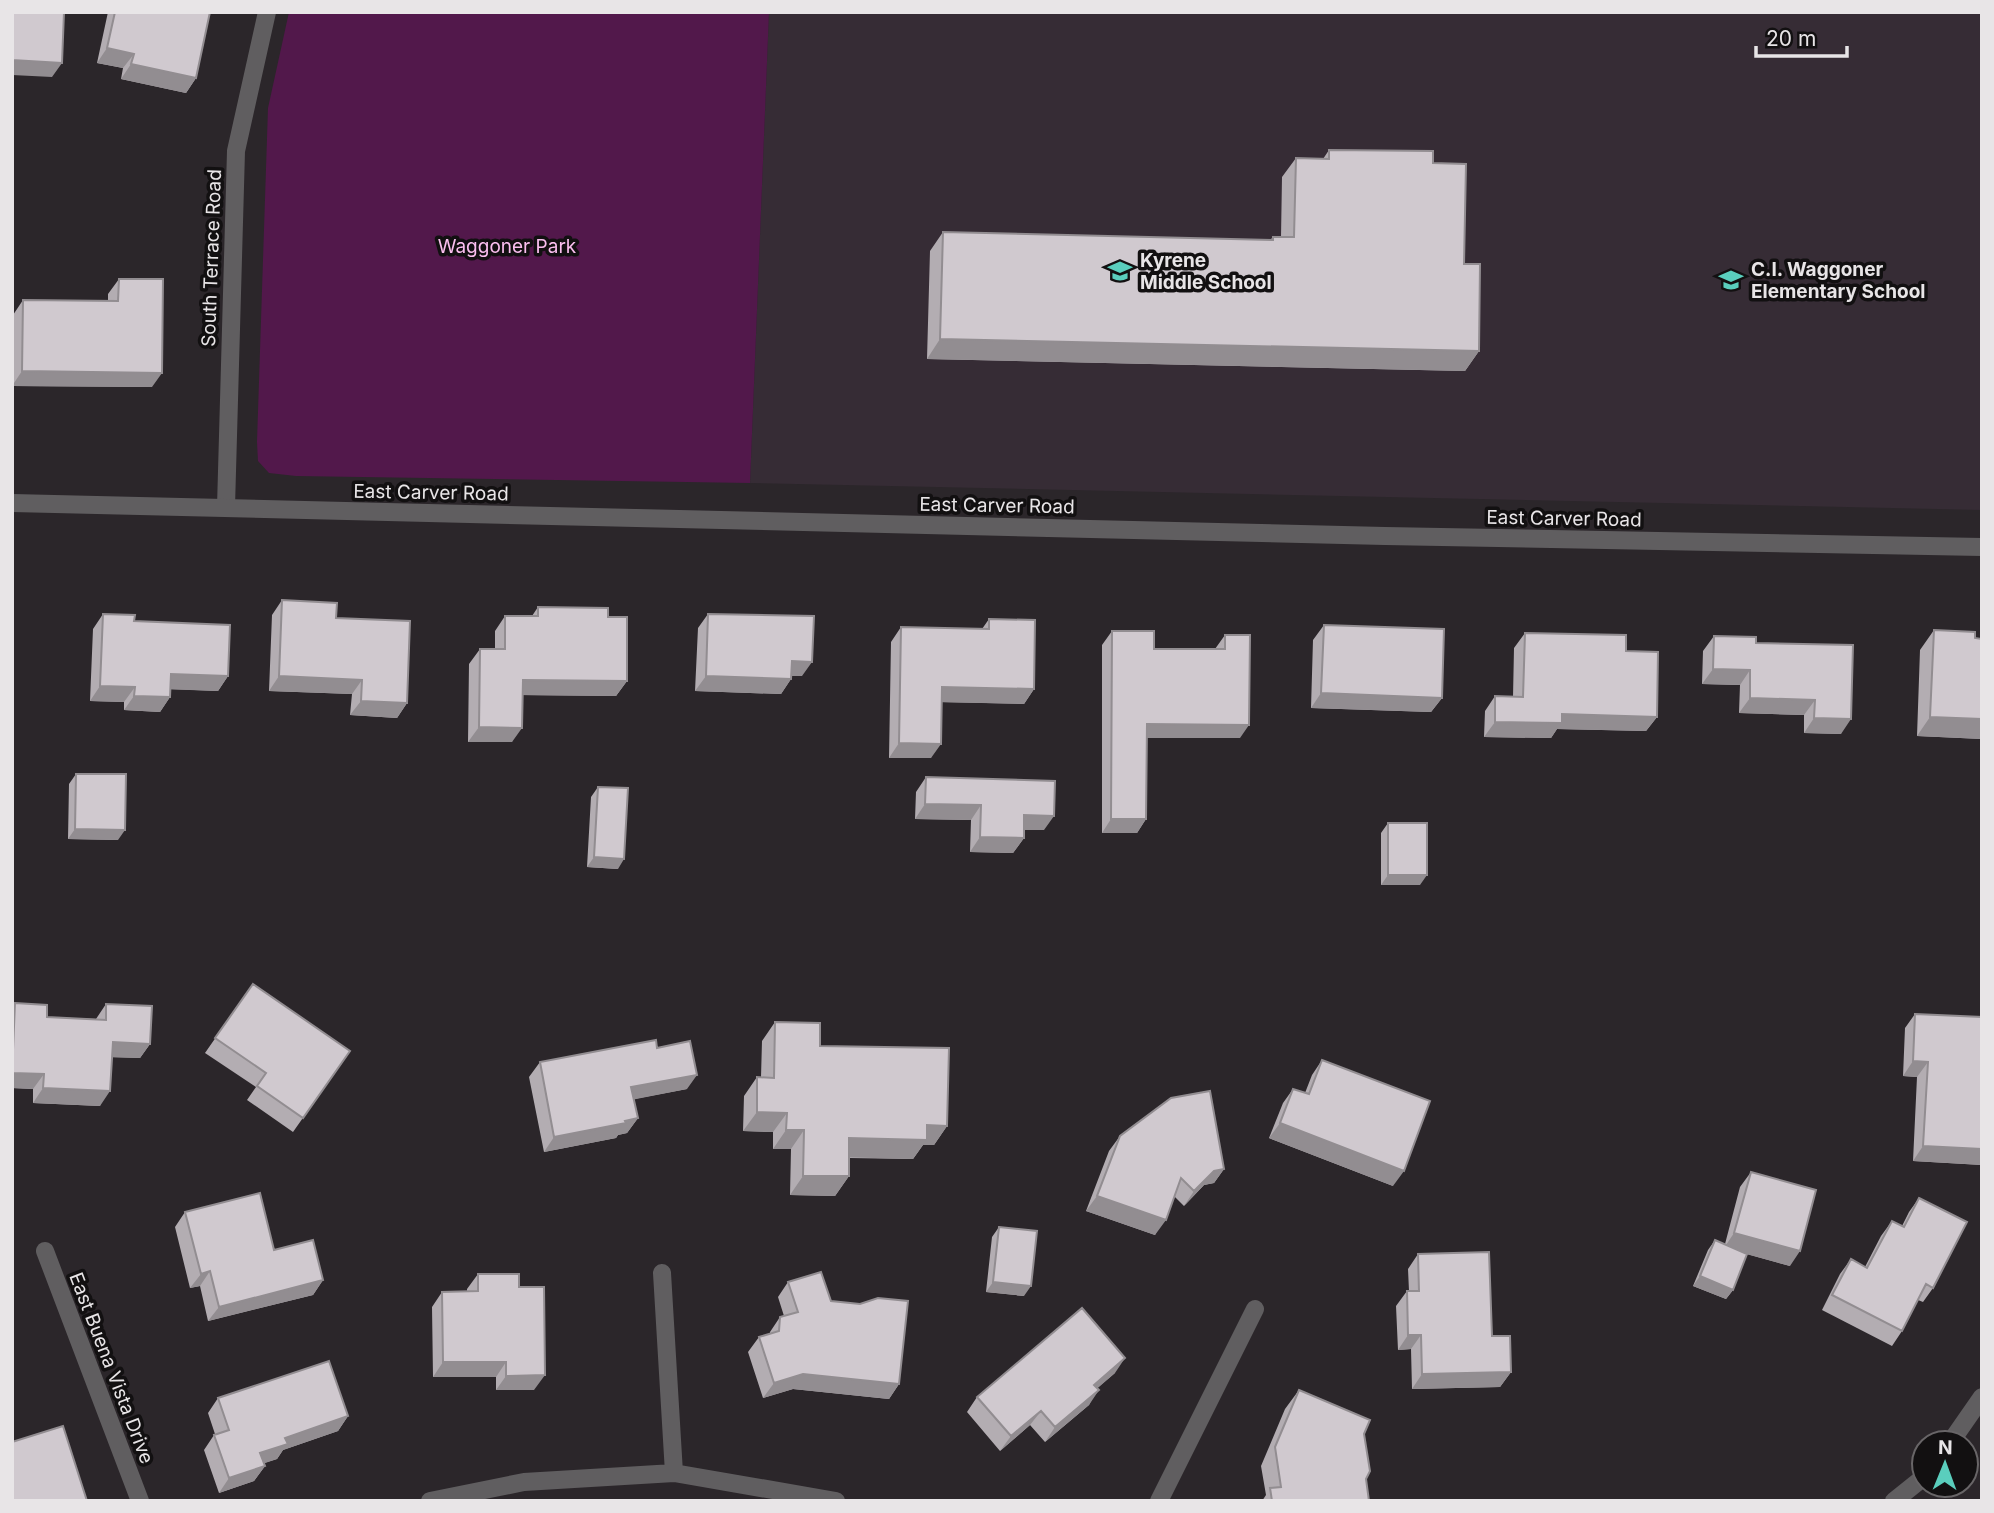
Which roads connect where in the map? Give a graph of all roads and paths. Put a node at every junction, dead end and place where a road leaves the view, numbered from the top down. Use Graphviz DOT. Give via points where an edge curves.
graph roads {
  1 [pos="267,12"];
  2 [pos="12,503"];
  3 [pos="226,508"];
  4 [pos="1982,547"];
  5 [pos="45,1251"];
  6 [pos="663,1273"];
  7 [pos="1255,1308"];
  8 [pos="1982,1397"];
  9 [pos="1960,1429"];
  10 [pos="674,1473"];
  11 [pos="1910,1488"];
  12 [pos="140,1501"];
  13 [pos="430,1501"];
  14 [pos="836,1501"];
  15 [pos="1159,1501"];
  16 [pos="1894,1501"];
  1 -- 3 [label="street, South Terrace Road" via="236,151"];
  2 -- 3 [label="street, East Carver Road"];
  3 -- 4 [label="street, East Carver Road"];
  5 -- 12 [label="street, East Buena Vista Drive"];
  6 -- 10 [label="street"];
  7 -- 15 [label="street"];
  8 -- 9 [label="street"];
  10 -- 13 [label="street" via="524,1482"];
  10 -- 14 [label="street"];
  11 -- 16 [label="street"];
}
